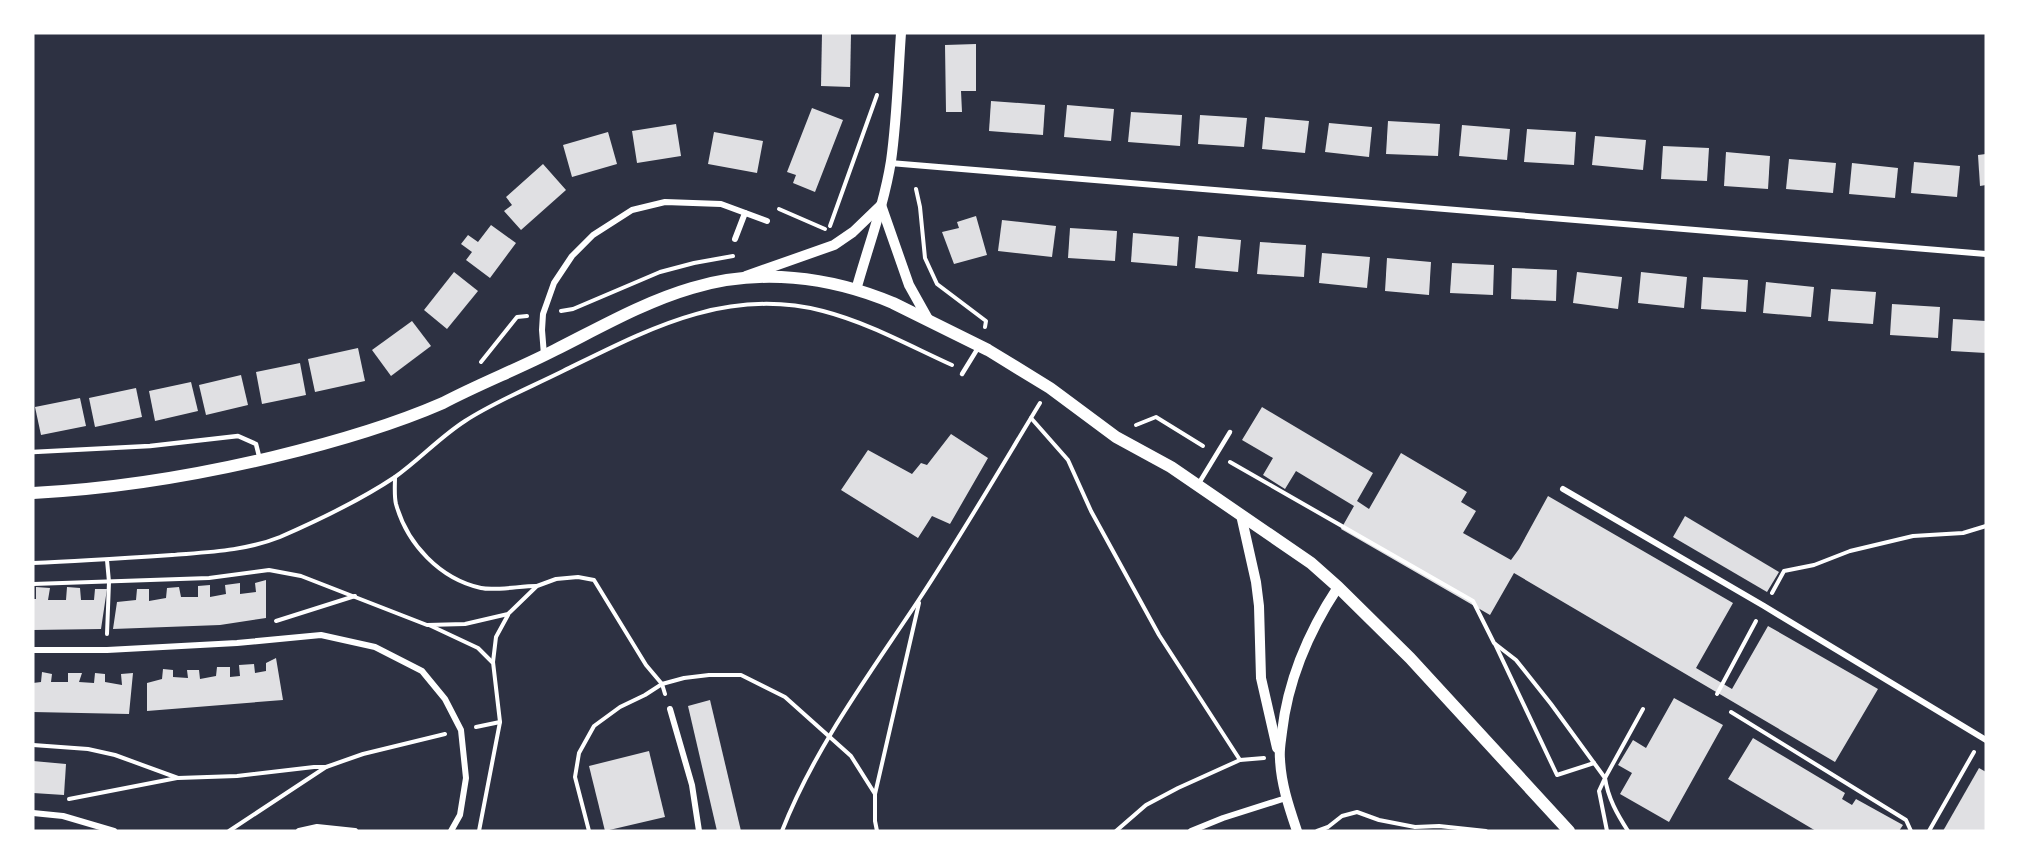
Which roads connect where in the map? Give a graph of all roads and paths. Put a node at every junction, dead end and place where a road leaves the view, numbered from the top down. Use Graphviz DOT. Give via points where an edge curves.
graph roads {
  1 [pos="901,33"];
  2 [pos="878,93"];
  3 [pos="891,163"];
  4 [pos="916,189"];
  5 [pos="881,204"];
  6 [pos="745,213"];
  7 [pos="766,221"];
  8 [pos="828,231"];
  9 [pos="818,234"];
  10 [pos="735,239"];
  11 [pos="1986,254"];
  12 [pos="739,255"];
  13 [pos="738,279"];
  14 [pos="856,290"];
  15 [pos="543,314"];
  16 [pos="928,319"];
  17 [pos="979,345"];
  18 [pos="544,356"];
  19 [pos="472,369"];
  20 [pos="962,374"];
  21 [pos="1050,388"];
  22 [pos="1031,418"];
  23 [pos="1230,432"];
  24 [pos="1113,435"];
  25 [pos="33,452"];
  26 [pos="1217,455"];
  27 [pos="260,460"];
  28 [pos="395,477"];
  29 [pos="1197,486"];
  30 [pos="1563,489"];
  31 [pos="33,494"];
  32 [pos="1241,515"];
  33 [pos="1986,526"];
  34 [pos="107,560"];
  35 [pos="33,563"];
  36 [pos="109,582"];
  37 [pos="33,584"];
  38 [pos="537,586"];
  39 [pos="1338,587"];
  40 [pos="355,596"];
  41 [pos="920,598"];
  42 [pos="1764,606"];
  43 [pos="508,614"];
  44 [pos="268,625"];
  45 [pos="427,625"];
  46 [pos="1494,643"];
  47 [pos="33,650"];
  48 [pos="107,650"];
  49 [pos="493,662"];
  50 [pos="662,684"];
  51 [pos="1717,694"];
  52 [pos="670,709"];
  53 [pos="1643,709"];
  54 [pos="1731,712"];
  55 [pos="500,722"];
  56 [pos="461,730"];
  57 [pos="829,735"];
  58 [pos="1984,739"];
  59 [pos="33,745"];
  60 [pos="1279,757"];
  61 [pos="1240,760"];
  62 [pos="1594,763"];
  63 [pos="326,767"];
  64 [pos="178,778"];
  65 [pos="1605,778"];
  66 [pos="875,794"];
  67 [pos="1286,798"];
  68 [pos="33,813"];
  69 [pos="63,816"];
  70 [pos="1414,829"];
  71 [pos="114,831"];
  72 [pos="229,831"];
  73 [pos="299,831"];
  74 [pos="355,831"];
  75 [pos="452,831"];
  76 [pos="479,831"];
  77 [pos="589,831"];
  78 [pos="699,831"];
  79 [pos="782,831"];
  80 [pos="878,831"];
  81 [pos="1116,831"];
  82 [pos="1191,831"];
  83 [pos="1297,831"];
  84 [pos="1317,831"];
  85 [pos="1486,831"];
  86 [pos="1569,831"];
  87 [pos="1607,831"];
  88 [pos="1628,831"];
  89 [pos="1911,831"];
  90 [pos="1929,831"];
  1 -- 3 [label="street"];
  2 -- 8 [label="path"];
  3 -- 5 [label="street"];
  3 -- 11 [label="street"];
  4 -- 17 [label="path" via="925,258 937,284 987,321"];
  5 -- 13 [label="street" via="834,245"];
  5 -- 14 [label="street"];
  5 -- 16 [label="street" via="909,285"];
  6 -- 7 [label="street"];
  6 -- 10 [label="street"];
  6 -- 15 [label="street" via="721,204 665,202 632,210 593,235 572,256 554,283"];
  7 -- 8 [label="path" via="777,209"];
  8 -- 9 [label="path"];
  12 -- 15 [label="path" via="660,272 573,309"];
  13 -- 14 [label="main road" via="799,277"];
  13 -- 18 [label="main road" via="671,294"];
  14 -- 16 [label="main road"];
  15 -- 18 [label="street"];
  15 -- 19 [label="path" via="517,317"];
  16 -- 17 [label="main road"];
  17 -- 20 [label="lane"];
  17 -- 21 [label="main road"];
  17 -- 28 [label="path" via="952,365 868,326 822,311 762,305 699,312 651,329 465,421"];
  18 -- 27 [label="main road" via="420,413 356,435"];
  21 -- 22 [label="path"];
  21 -- 24 [label="main road"];
  22 -- 41 [label="path"];
  22 -- 61 [label="path" via="1068,460 1091,511 1159,635"];
  23 -- 26 [label="lane"];
  24 -- 26 [label="path" via="1156,417"];
  24 -- 29 [label="main road"];
  25 -- 27 [label="lane" via="238,436 256,444"];
  26 -- 29 [label="lane"];
  26 -- 46 [label="path" via="1473,601"];
  27 -- 31 [label="main road" via="162,480"];
  28 -- 34 [label="path" via="330,514 278,538 241,549"];
  28 -- 38 [label="path" via="396,503 410,537 433,564 454,579 483,589"];
  29 -- 32 [label="main road"];
  30 -- 42 [label="street"];
  32 -- 39 [label="main road" via="1311,563"];
  32 -- 60 [label="street" via="1259,606 1261,678"];
  33 -- 42 [label="path" via="1963,533 1913,536 1785,571"];
  34 -- 35 [label="path"];
  34 -- 36 [label="path"];
  36 -- 37 [label="path"];
  36 -- 40 [label="path" via="209,578 269,570 301,576"];
  36 -- 48 [label="path"];
  38 -- 43 [label="path"];
  38 -- 50 [label="path" via="556,579 594,580"];
  39 -- 60 [label="street" via="1319,617 1297,666 1285,707"];
  39 -- 86 [label="main road" via="1410,658"];
  40 -- 44 [label="path"];
  40 -- 45 [label="path"];
  41 -- 57 [label="path"];
  41 -- 66 [label="path"];
  42 -- 51 [label="path"];
  42 -- 58 [label="street"];
  43 -- 45 [label="path" via="465,624"];
  43 -- 49 [label="path" via="496,637"];
  45 -- 49 [label="path" via="478,648"];
  46 -- 62 [label="path" via="1516,660"];
  46 -- 62 [label="path" via="1557,775"];
  47 -- 48 [label="street"];
  48 -- 56 [label="street" via="321,635 375,647 422,671 445,699"];
  49 -- 55 [label="path"];
  50 -- 52 [label="path"];
  50 -- 57 [label="path" via="710,675 741,675 785,697"];
  50 -- 77 [label="path" via="594,726 579,753 576,777"];
  52 -- 78 [label="street" via="692,785"];
  53 -- 65 [label="path"];
  54 -- 89 [label="path" via="1906,820"];
  55 -- 56 [label="path"];
  55 -- 76 [label="path"];
  56 -- 63 [label="path"];
  56 -- 75 [label="street" via="466,778 460,815"];
  57 -- 66 [label="path" via="851,756"];
  57 -- 79 [label="path"];
  58 -- 90 [label="path"];
  59 -- 64 [label="path" via="115,755"];
  60 -- 61 [label="path"];
  60 -- 67 [label="street"];
  61 -- 81 [label="path" via="1146,805"];
  62 -- 65 [label="path"];
  63 -- 64 [label="path"];
  63 -- 72 [label="path"];
  64 -- 69 [label="path" via="68,800"];
  65 -- 87 [label="path" via="1599,791"];
  65 -- 88 [label="path" via="1614,808"];
  66 -- 80 [label="path"];
  67 -- 82 [label="street"];
  67 -- 83 [label="street"];
  68 -- 69 [label="street"];
  69 -- 71 [label="street"];
  70 -- 84 [label="path" via="1357,812"];
  70 -- 85 [label="path" via="1439,826"];
  73 -- 74 [label="street" via="317,827"];
}
